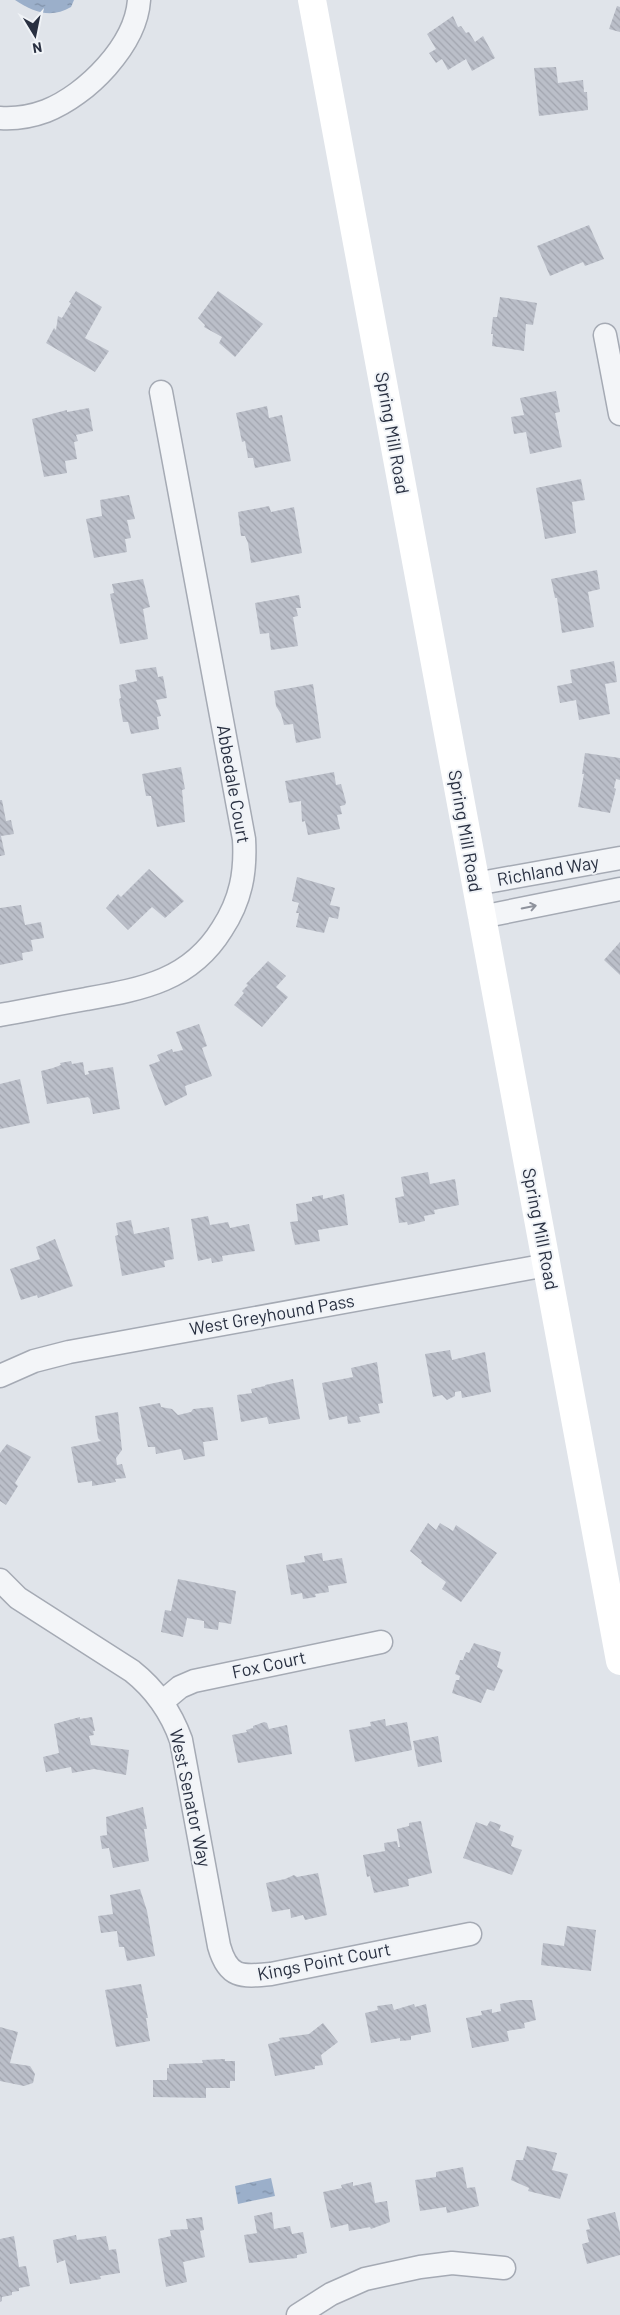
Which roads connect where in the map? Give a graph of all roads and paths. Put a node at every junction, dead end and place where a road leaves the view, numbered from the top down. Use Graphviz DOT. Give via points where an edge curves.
graph roads {
  1 [pos="139,0"];
  2 [pos="312,0"];
  3 [pos="0,118"];
  4 [pos="605,335"];
  5 [pos="160,392"];
  6 [pos="620,414"];
  7 [pos="620,858"];
  8 [pos="475,884"];
  9 [pos="620,890"];
  10 [pos="481,917"];
  11 [pos="0,1015"];
  12 [pos="547,1265"];
  13 [pos="0,1376"];
  14 [pos="0,1580"];
  15 [pos="381,1642"];
  16 [pos="620,1661"];
  17 [pos="162,1702"];
  18 [pos="209,1891"];
  19 [pos="470,1934"];
  20 [pos="504,2268"];
  21 [pos="298,2315"];
  1 -- 3 [label="street" via="138,13 124,45 106,68 86,85 48,110 30,116"];
  2 -- 8 [label="street, Spring Mill Road"];
  4 -- 6 [label="street"];
  5 -- 11 [label="street, Abbedale Court" via="244,838 244,877 238,899 215,940 198,959 179,973 134,990"];
  7 -- 8 [label="street, Richland Way"];
  8 -- 10 [label="street, Spring Mill Road"];
  10 -- 9 [label="street, one-way"];
  10 -- 12 [label="street, Spring Mill Road"];
  12 -- 13 [label="street, West Greyhound Pass" via="69,1352 34,1361"];
  12 -- 16 [label="street, Spring Mill Road"];
  14 -- 17 [label="street, West Senator Way" via="18,1598 132,1671 150,1685"];
  15 -- 17 [label="street, Fox Court" via="194,1681 180,1687"];
  17 -- 18 [label="street, West Senator Way" via="175,1722 181,1740"];
  18 -- 19 [label="street, Kings Point Court" via="223,1962 232,1972 248,1976"];
  20 -- 21 [label="street" via="452,2263 365,2279 331,2294"];
}
